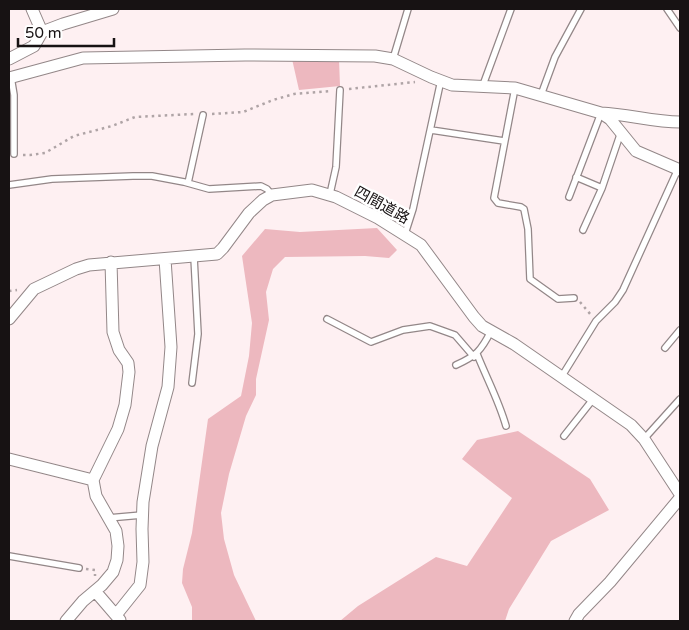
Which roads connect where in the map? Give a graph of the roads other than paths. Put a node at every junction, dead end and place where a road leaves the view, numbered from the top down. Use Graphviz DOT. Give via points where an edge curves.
graph roads {
  1 [pos="32,9"];
  2 [pos="113,9"];
  3 [pos="408,9"];
  4 [pos="510,9"];
  5 [pos="581,9"];
  6 [pos="667,9"];
  7 [pos="680,28"];
  8 [pos="42,32"];
  9 [pos="9,58"];
  10 [pos="393,59"];
  11 [pos="10,77"];
  12 [pos="436,79"];
  13 [pos="483,85"];
  14 [pos="515,88"];
  15 [pos="340,90"];
  16 [pos="541,94"];
  17 [pos="600,113"];
  18 [pos="203,114"];
  19 [pos="680,122"];
  20 [pos="431,130"];
  21 [pos="621,132"];
  22 [pos="504,141"];
  23 [pos="14,154"];
  24 [pos="679,170"];
  25 [pos="576,177"];
  26 [pos="188,183"];
  27 [pos="9,185"];
  28 [pos="602,188"];
  29 [pos="330,194"];
  30 [pos="272,195"];
  31 [pos="569,197"];
  32 [pos="583,230"];
  33 [pos="405,234"];
  34 [pos="194,257"];
  35 [pos="165,259"];
  36 [pos="111,262"];
  37 [pos="574,298"];
  38 [pos="9,319"];
  39 [pos="327,319"];
  40 [pos="680,330"];
  41 [pos="491,331"];
  42 [pos="665,348"];
  43 [pos="475,355"];
  44 [pos="456,366"];
  45 [pos="562,376"];
  46 [pos="192,383"];
  47 [pos="594,398"];
  48 [pos="680,399"];
  49 [pos="506,426"];
  50 [pos="564,436"];
  51 [pos="644,439"];
  52 [pos="9,459"];
  53 [pos="93,480"];
  54 [pos="680,494"];
  55 [pos="680,498"];
  56 [pos="142,515"];
  57 [pos="108,518"];
  58 [pos="9,556"];
  59 [pos="79,568"];
  60 [pos="95,591"];
  61 [pos="119,618"];
  62 [pos="66,621"];
  63 [pos="575,621"];
  1 -- 8 [label="street"];
  2 -- 8 [label="street"];
  3 -- 10 [label="lane"];
  4 -- 13 [label="lane"];
  5 -- 16 [label="lane" via="555,57"];
  6 -- 7 [label="lane"];
  8 -- 9 [label="street" via="34,46"];
  10 -- 11 [label="street" via="245,54 83,58"];
  10 -- 12 [label="street"];
  11 -- 23 [label="lane" via="14,94"];
  12 -- 13 [label="street" via="452,85"];
  12 -- 20 [label="lane"];
  13 -- 14 [label="street"];
  14 -- 16 [label="street"];
  14 -- 22 [label="lane"];
  15 -- 29 [label="lane" via="336,167"];
  16 -- 17 [label="street"];
  17 -- 19 [label="street"];
  17 -- 21 [label="street"];
  17 -- 25 [label="lane"];
  18 -- 26 [label="lane"];
  20 -- 22 [label="lane"];
  20 -- 33 [label="lane"];
  21 -- 24 [label="street" via="636,151"];
  21 -- 28 [label="lane"];
  22 -- 37 [label="lane" via="494,198 498,203 524,209 530,279 558,299"];
  24 -- 45 [label="lane" via="622,290 596,321"];
  25 -- 28 [label="lane"];
  25 -- 31 [label="lane"];
  26 -- 27 [label="lane" via="133,176 52,179"];
  26 -- 30 [label="lane" via="209,189 261,186"];
  28 -- 32 [label="lane"];
  29 -- 30 [label="street, 四間道路" via="312,190"];
  29 -- 33 [label="street, 四間道路"];
  30 -- 34 [label="street" via="249,213 216,254"];
  33 -- 41 [label="street, 四間道路" via="428,252 474,317"];
  34 -- 35 [label="street"];
  34 -- 46 [label="lane" via="198,334"];
  35 -- 36 [label="street"];
  35 -- 56 [label="street" via="171,346 168,387 152,446"];
  36 -- 38 [label="street" via="76,269 34,289"];
  36 -- 53 [label="street" via="113,332 129,372 118,429"];
  39 -- 43 [label="lane" via="370,342 403,330 430,326 455,335"];
  40 -- 42 [label="lane"];
  41 -- 43 [label="lane" via="483,348"];
  41 -- 45 [label="street, 四間道路"];
  43 -- 44 [label="lane"];
  43 -- 49 [label="lane" via="496,396"];
  45 -- 47 [label="street, 四間道路"];
  47 -- 50 [label="lane"];
  47 -- 51 [label="street, 四間道路" via="631,425"];
  48 -- 51 [label="lane"];
  51 -- 54 [label="street, 四間道路"];
  52 -- 53 [label="street"];
  53 -- 57 [label="street" via="96,496"];
  55 -- 63 [label="street"];
  56 -- 57 [label="lane"];
  56 -- 61 [label="street" via="140,585"];
  57 -- 60 [label="street" via="116,531 116,560 113,572"];
  58 -- 59 [label="lane"];
  60 -- 61 [label="street"];
  60 -- 62 [label="street"];
}
